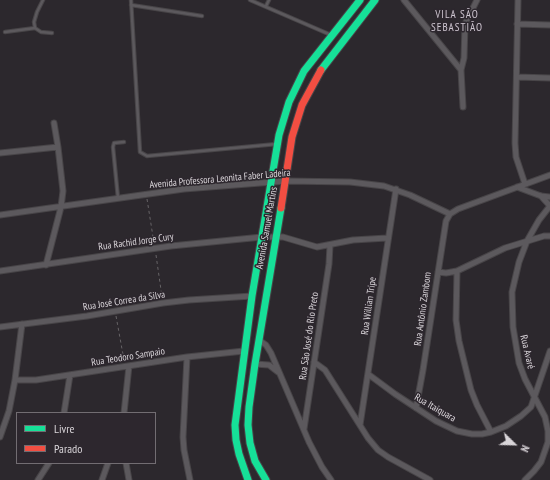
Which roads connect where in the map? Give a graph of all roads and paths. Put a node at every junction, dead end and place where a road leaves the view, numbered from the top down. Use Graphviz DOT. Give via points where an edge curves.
graph roads {
  1 [pos="43,0"];
  2 [pos="131,0"];
  3 [pos="250,0"];
  4 [pos="269,0"];
  5 [pos="375,0"];
  6 [pos="404,0"];
  7 [pos="477,0"];
  8 [pos="518,0"];
  9 [pos="359,2"];
  10 [pos="131,5"];
  11 [pos="266,6"];
  12 [pos="202,16"];
  13 [pos="363,17"];
  14 [pos="517,24"];
  15 [pos="550,25"];
  16 [pos="35,28"];
  17 [pos="5,32"];
  18 [pos="52,33"];
  19 [pos="332,36"];
  20 [pos="461,70"];
  21 [pos="516,78"];
  22 [pos="550,78"];
  23 [pos="464,107"];
  24 [pos="54,123"];
  25 [pos="124,142"];
  26 [pos="277,144"];
  27 [pos="58,147"];
  28 [pos="0,153"];
  29 [pos="550,175"];
  30 [pos="286,181"];
  31 [pos="271,182"];
  32 [pos="525,184"];
  33 [pos="517,187"];
  34 [pos="396,189"];
  35 [pos="146,195"];
  36 [pos="541,196"];
  37 [pos="550,197"];
  38 [pos="118,199"];
  39 [pos="550,206"];
  40 [pos="61,207"];
  41 [pos="450,214"];
  42 [pos="0,215"];
  43 [pos="550,236"];
  44 [pos="262,237"];
  45 [pos="275,237"];
  46 [pos="388,238"];
  47 [pos="527,241"];
  48 [pos="330,245"];
  49 [pos="155,248"];
  50 [pos="46,265"];
  51 [pos="0,271"];
  52 [pos="457,271"];
  53 [pos="438,272"];
  54 [pos="252,296"];
  55 [pos="163,303"];
  56 [pos="116,311"];
  57 [pos="22,324"];
  58 [pos="0,326"];
  59 [pos="259,340"];
  60 [pos="246,341"];
  61 [pos="244,351"];
  62 [pos="550,351"];
  63 [pos="187,357"];
  64 [pos="243,362"];
  65 [pos="314,362"];
  66 [pos="255,364"];
  67 [pos="127,366"];
  68 [pos="278,372"];
  69 [pos="368,374"];
  70 [pos="70,375"];
  71 [pos="15,380"];
  72 [pos="535,396"];
  73 [pos="416,408"];
  74 [pos="64,412"];
  75 [pos="124,412"];
  76 [pos="360,425"];
  77 [pos="304,429"];
  78 [pos="491,432"];
  79 [pos="0,437"];
  80 [pos="48,464"];
  81 [pos="108,464"];
  82 [pos="126,464"];
  83 [pos="38,480"];
  84 [pos="102,480"];
  85 [pos="129,480"];
  86 [pos="190,480"];
  87 [pos="248,480"];
  88 [pos="266,480"];
  89 [pos="331,480"];
  90 [pos="430,480"];
  91 [pos="525,480"];
  1 -- 16 [label="lane" via="34,22"];
  2 -- 10 [label="lane"];
  3 -- 11 [label="lane"];
  4 -- 11 [label="lane"];
  5 -- 13 [label="main road, Avenida Samuel Martins"];
  6 -- 20 [label="street"];
  7 -- 20 [label="street" via="465,24"];
  8 -- 14 [label="street"];
  9 -- 13 [label="main road" via="358,13"];
  9 -- 19 [label="main road, Avenida Samuel Martins"];
  10 -- 12 [label="lane"];
  10 -- 26 [label="lane" via="140,152 147,156"];
  11 -- 19 [label="lane"];
  13 -- 30 [label="main road, Avenida Samuel Martins" via="318,76 302,105 292,137"];
  14 -- 15 [label="street"];
  14 -- 21 [label="street"];
  16 -- 17 [label="lane"];
  16 -- 18 [label="lane" via="41,32"];
  19 -- 26 [label="main road, Avenida Samuel Martins" via="304,72 296,87"];
  20 -- 23 [label="street"];
  21 -- 22 [label="street"];
  21 -- 32 [label="street" via="516,157"];
  24 -- 27 [label="street"];
  25 -- 38 [label="lane" via="114,143 113,147"];
  26 -- 31 [label="main road, Avenida Samuel Martins"];
  27 -- 28 [label="street"];
  27 -- 40 [label="street" via="63,191"];
  29 -- 32 [label="street"];
  30 -- 31 [label="street, Avenida Professora Leonita Faber Ladeira"];
  30 -- 34 [label="street, Avenida Professora Leonita Faber Ladeira" via="350,182"];
  30 -- 45 [label="main road, Avenida Samuel Martins"];
  31 -- 35 [label="street, Avenida Professora Leonita Faber Ladeira" via="184,189"];
  31 -- 44 [label="main road, Avenida Samuel Martins"];
  32 -- 33 [label="street"];
  33 -- 36 [label="street"];
  33 -- 41 [label="street"];
  34 -- 41 [label="street, Avenida Professora Leonita Faber Ladeira"];
  34 -- 46 [label="street, Rua Willian Tripe"];
  35 -- 38 [label="street, Avenida Professora Leonita Faber Ladeira"];
  35 -- 49 [label="path"];
  36 -- 37 [label="street"];
  36 -- 39 [label="street"];
  38 -- 40 [label="street, Avenida Professora Leonita Faber Ladeira"];
  39 -- 47 [label="street, Rua Avaré"];
  40 -- 42 [label="street, Avenida Professora Leonita Faber Ladeira"];
  40 -- 50 [label="street"];
  41 -- 53 [label="street, Rua Antônio Zambom" via="444,229"];
  43 -- 47 [label="street"];
  44 -- 45 [label="street, Rua Rachid Jorge Cury"];
  44 -- 49 [label="street, Rua Rachid Jorge Cury"];
  44 -- 54 [label="main road, Avenida Samuel Martins"];
  45 -- 48 [label="street, Rua Rachid Jorge Cury" via="313,246"];
  45 -- 59 [label="main road, Avenida Samuel Martins"];
  46 -- 48 [label="street, Rua Rachid Jorge Cury" via="353,240"];
  46 -- 69 [label="street, Rua Willian Tripe"];
  47 -- 52 [label="street" via="505,248"];
  47 -- 72 [label="street, Rua Avaré" via="515,278 512,305 519,363"];
  48 -- 65 [label="street, Rua São José do Rio Preto"];
  49 -- 50 [label="street, Rua Rachid Jorge Cury"];
  49 -- 55 [label="path"];
  50 -- 51 [label="street, Rua Rachid Jorge Cury"];
  52 -- 53 [label="street"];
  52 -- 78 [label="street" via="456,320 459,341 471,390"];
  53 -- 73 [label="street, Rua Antônio Zambom"];
  54 -- 55 [label="street, Rua José Correa da Silva"];
  54 -- 60 [label="main road, Avenida Samuel Martins"];
  55 -- 56 [label="street, Rua José Correa da Silva"];
  56 -- 57 [label="street, Rua José Correa da Silva"];
  56 -- 67 [label="path"];
  57 -- 58 [label="street, Rua José Correa da Silva"];
  57 -- 71 [label="street"];
  59 -- 60 [label="main road"];
  59 -- 66 [label="main road, Avenida Samuel Martins"];
  59 -- 68 [label="street" via="268,348"];
  60 -- 61 [label="main road, Avenida Samuel Martins"];
  61 -- 63 [label="street, Rua Teodoro Sampaio"];
  61 -- 64 [label="main road, Avenida Samuel Martins"];
  62 -- 72 [label="street, Rua Itaiquara"];
  63 -- 67 [label="street, Rua Teodoro Sampaio"];
  63 -- 86 [label="street" via="182,437"];
  64 -- 66 [label="main road"];
  64 -- 87 [label="main road, Avenida Samuel Martins" via="236,424 239,454"];
  65 -- 76 [label="street" via="325,370"];
  65 -- 77 [label="street, Rua São José do Rio Preto"];
  66 -- 68 [label="street" via="269,365"];
  66 -- 88 [label="main road, Avenida Samuel Martins" via="249,407 249,435 255,461"];
  67 -- 70 [label="street, Rua Teodoro Sampaio"];
  67 -- 75 [label="street"];
  68 -- 77 [label="street"];
  69 -- 73 [label="street, Rua Itaiquara"];
  69 -- 76 [label="street, Rua Willian Tripe"];
  70 -- 71 [label="street, Rua Teodoro Sampaio"];
  70 -- 74 [label="street"];
  71 -- 79 [label="street" via="10,411"];
  72 -- 78 [label="street, Rua Itaiquara" via="531,407 522,416"];
  72 -- 91 [label="street, Rua Avaré" via="545,417 548,442 541,462"];
  73 -- 78 [label="street, Rua Itaiquara" via="457,430 472,434"];
  76 -- 90 [label="street" via="378,450"];
  77 -- 89 [label="street"];
  80 -- 83 [label="street"];
  81 -- 84 [label="street"];
  82 -- 85 [label="street"];
}
